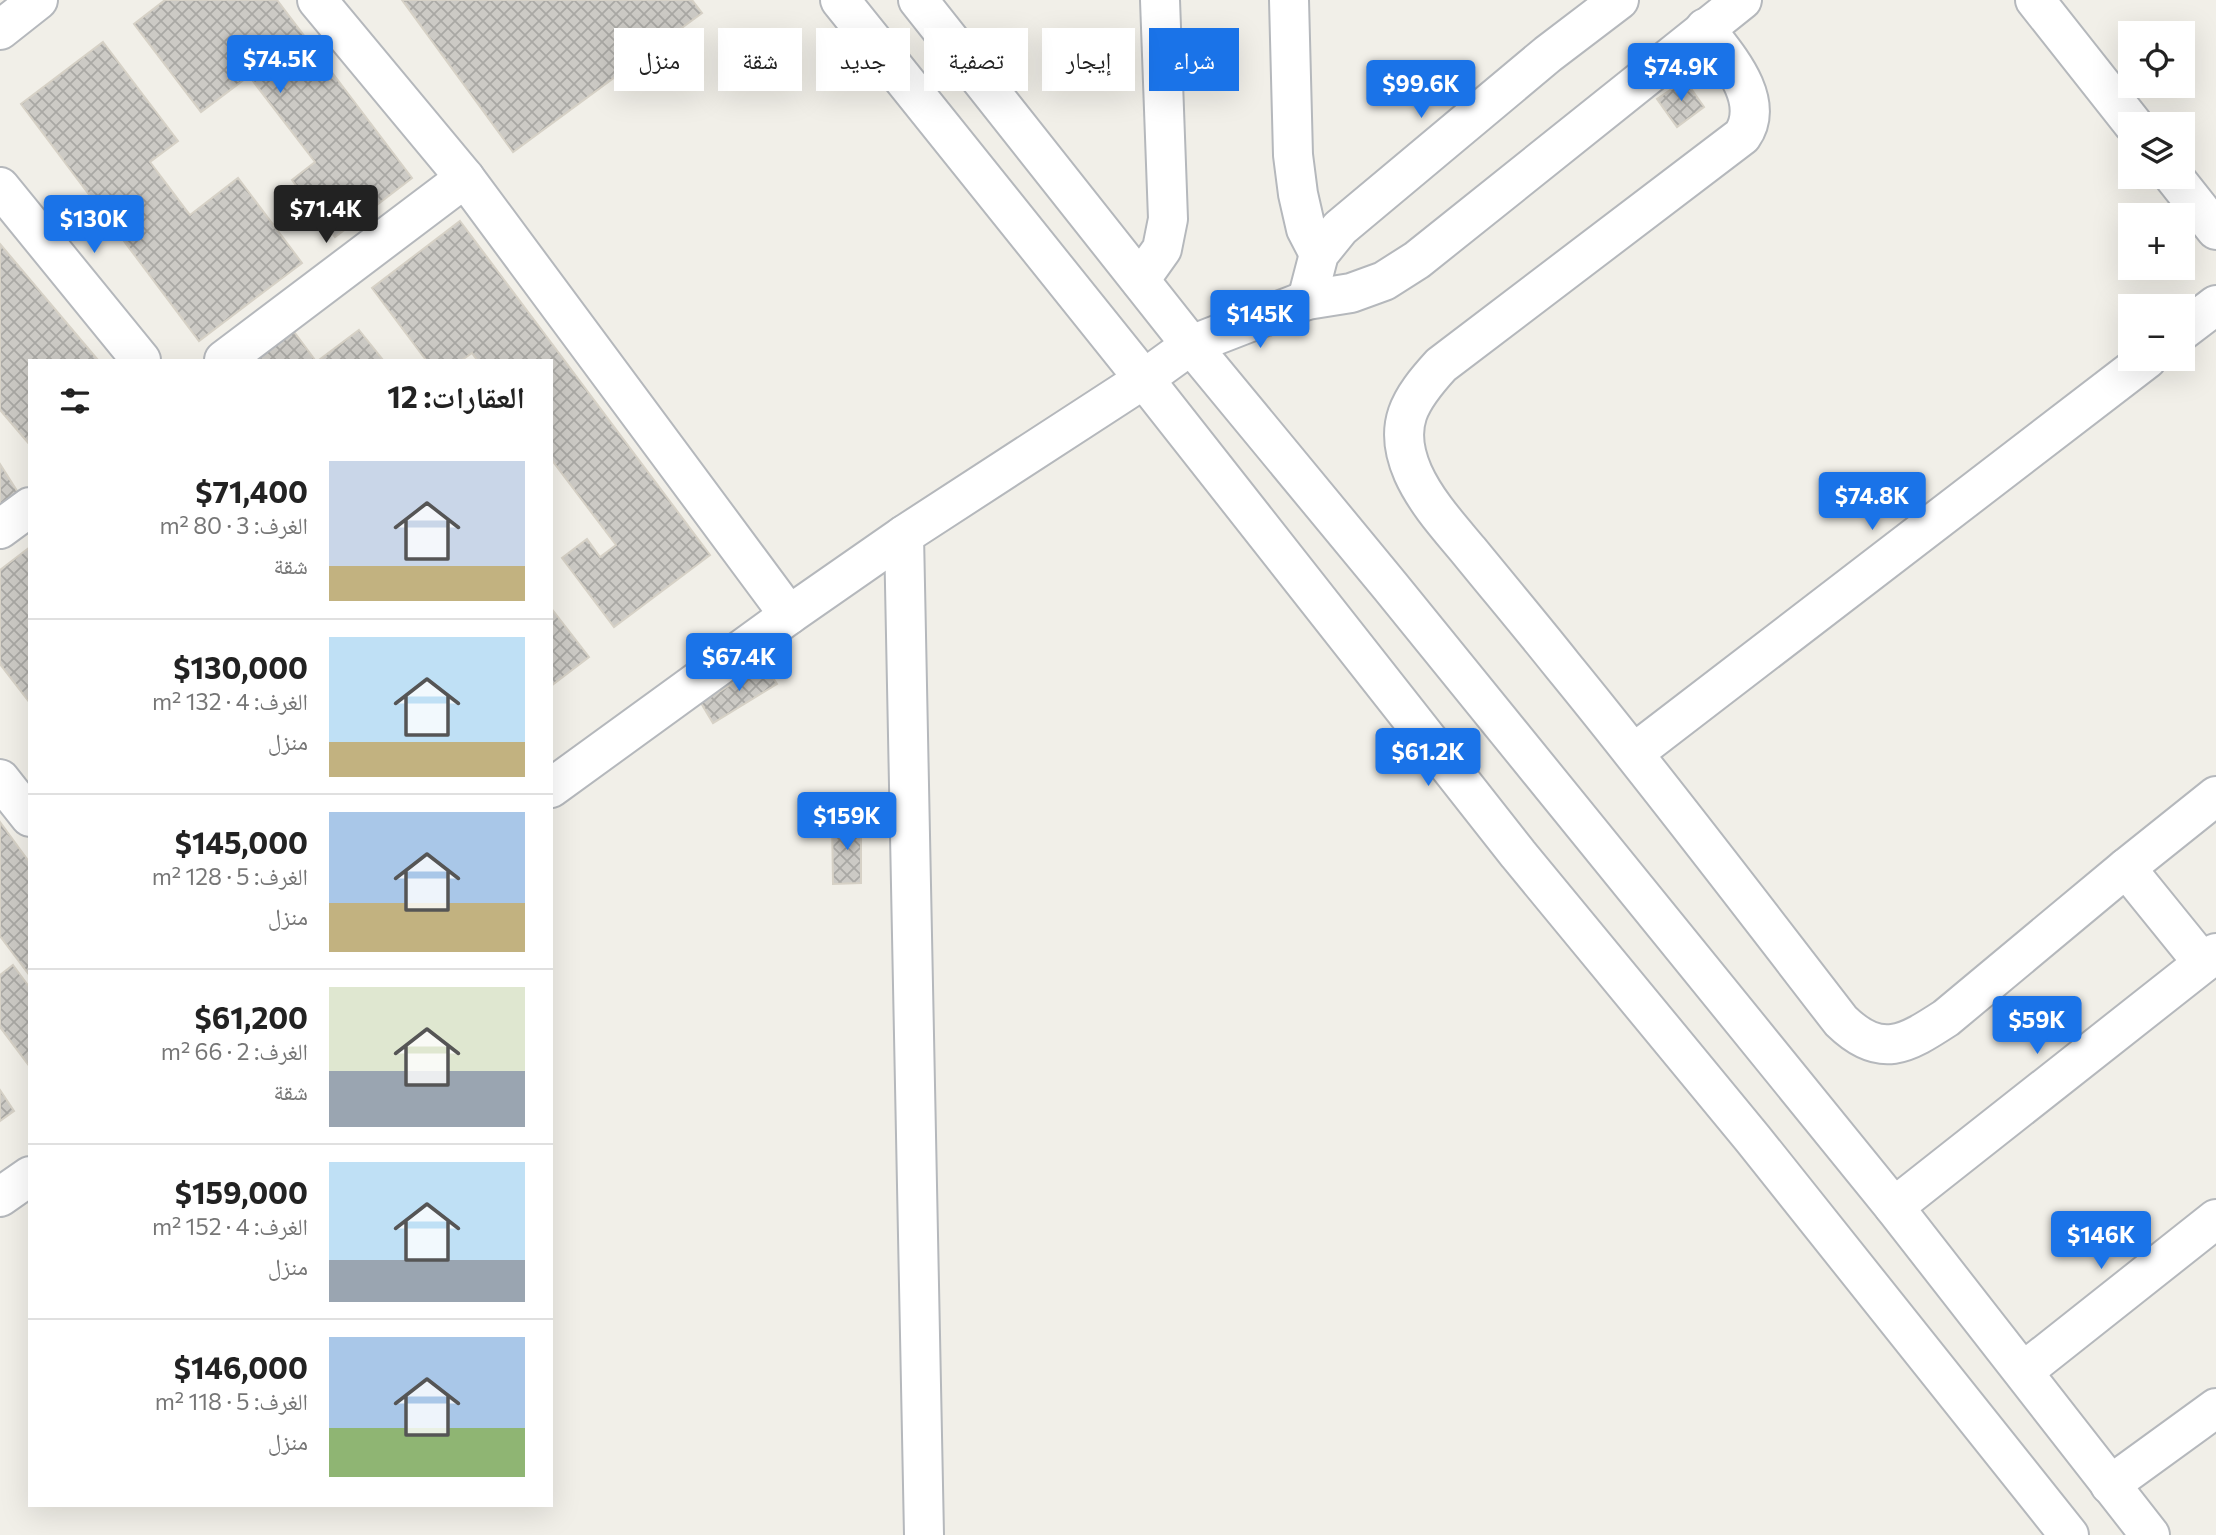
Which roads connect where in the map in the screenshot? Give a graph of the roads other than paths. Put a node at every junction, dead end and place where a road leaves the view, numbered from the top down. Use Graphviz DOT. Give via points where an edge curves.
graph roads {
  1 [pos="38,0"];
  2 [pos="317,0"];
  3 [pos="840,0"];
  4 [pos="918,0"];
  5 [pos="1160,0"];
  6 [pos="1289,0"];
  7 [pos="1619,0"];
  8 [pos="1742,0"];
  9 [pos="2035,0"];
  10 [pos="1705,28"];
  11 [pos="0,30"];
  12 [pos="2124,112"];
  13 [pos="465,178"];
  14 [pos="0,187"];
  15 [pos="2184,189"];
  16 [pos="2216,230"];
  17 [pos="1319,254"];
  18 [pos="1140,280"];
  19 [pos="1307,300"];
  20 [pos="2216,305"];
  21 [pos="2195,321"];
  22 [pos="1191,345"];
  23 [pos="140,359"];
  24 [pos="224,359"];
  25 [pos="2131,371"];
  26 [pos="1144,379"];
  27 [pos="28,508"];
  28 [pos="0,529"];
  29 [pos="904,535"];
  30 [pos="789,615"];
  31 [pos="1634,753"];
  32 [pos="0,779"];
  33 [pos="553,787"];
  34 [pos="2216,796"];
  35 [pos="28,814"];
  36 [pos="2126,868"];
  37 [pos="2209,958"];
  38 [pos="28,1177"];
  39 [pos="0,1197"];
  40 [pos="1894,1207"];
  41 [pos="2216,1219"];
  42 [pos="2024,1371"];
  43 [pos="2216,1408"];
  44 [pos="2110,1485"];
  45 [pos="924,1535"];
  46 [pos="2069,1535"];
  47 [pos="2150,1535"];
  1 -- 11 [label="street"];
  2 -- 13 [label="street"];
  3 -- 26 [label="street"];
  4 -- 18 [label="street"];
  5 -- 18 [label="street" via="1168,219 1162,249"];
  6 -- 17 [label="street" via="1293,155 1306,229"];
  7 -- 17 [label="street" via="1372,200"];
  8 -- 10 [label="street"];
  9 -- 12 [label="street"];
  10 -- 19 [label="street" via="1417,260 1384,281 1351,293"];
  10 -- 31 [label="street" via="1745,90 1749,121 1742,136 1467,343 1421,386 1406,417 1407,451 1425,494"];
  13 -- 24 [label="street"];
  13 -- 30 [label="street"];
  14 -- 23 [label="street"];
  15 -- 16 [label="street"];
  17 -- 19 [label="street"];
  18 -- 22 [label="street"];
  19 -- 22 [label="street"];
  20 -- 21 [label="street"];
  22 -- 26 [label="street"];
  22 -- 40 [label="street"];
  25 -- 31 [label="street"];
  26 -- 29 [label="street"];
  26 -- 46 [label="street" via="1518,855 1753,1139"];
  27 -- 28 [label="street"];
  29 -- 30 [label="street"];
  29 -- 45 [label="street"];
  30 -- 33 [label="street"];
  31 -- 36 [label="street" via="1841,1021 1873,1043 1885,1045 1916,1037 1947,1018"];
  32 -- 35 [label="street"];
  34 -- 36 [label="street"];
  36 -- 37 [label="street"];
  37 -- 40 [label="street"];
  38 -- 39 [label="street"];
  40 -- 42 [label="street"];
  41 -- 42 [label="street"];
  42 -- 44 [label="street"];
  43 -- 44 [label="street"];
  44 -- 47 [label="street"];
}
